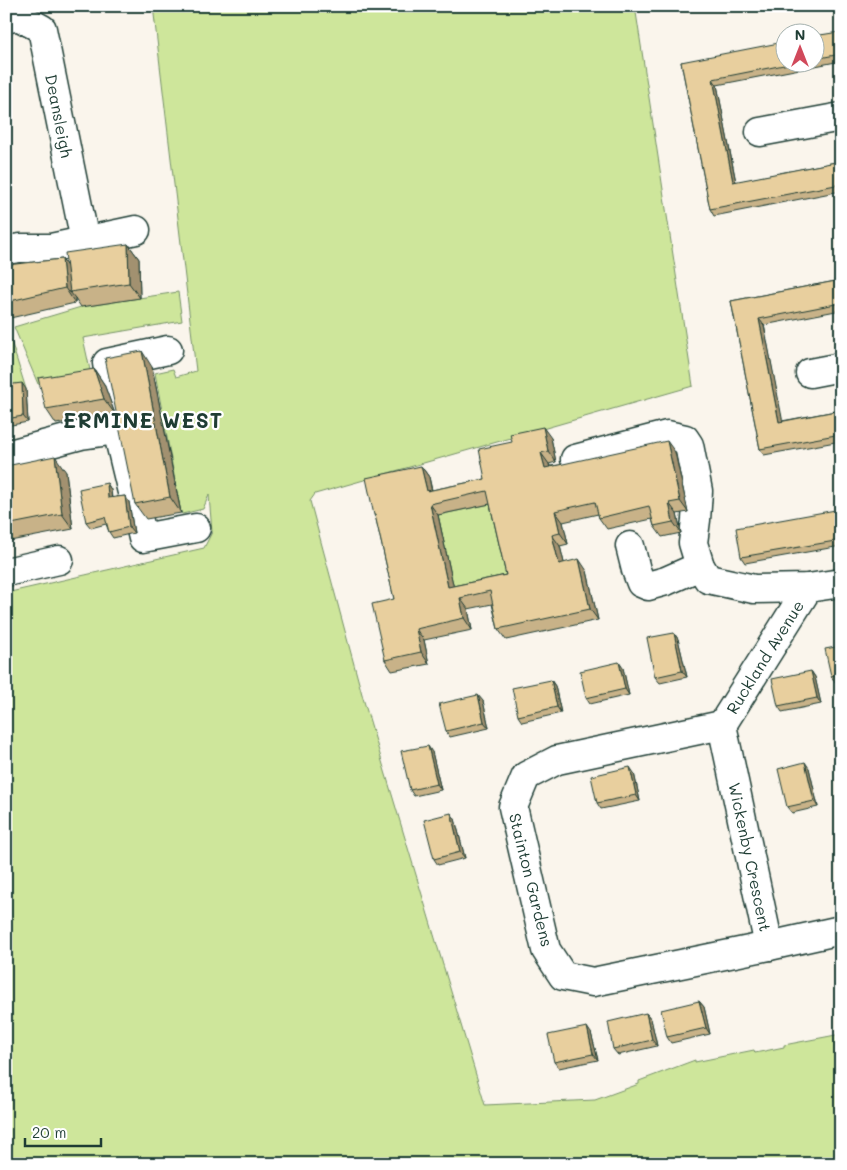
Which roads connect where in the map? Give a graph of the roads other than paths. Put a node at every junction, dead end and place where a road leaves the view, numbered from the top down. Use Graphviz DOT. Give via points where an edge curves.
graph roads {
  1 [pos="6,19"];
  2 [pos="841,117"];
  3 [pos="760,132"];
  4 [pos="136,230"];
  5 [pos="84,241"];
  6 [pos="6,250"];
  7 [pos="168,350"];
  8 [pos="841,367"];
  9 [pos="810,374"];
  10 [pos="117,430"];
  11 [pos="6,455"];
  12 [pos="575,459"];
  13 [pos="196,528"];
  14 [pos="630,546"];
  15 [pos="59,560"];
  16 [pos="6,572"];
  17 [pos="704,573"];
  18 [pos="841,583"];
  19 [pos="808,588"];
  20 [pos="722,725"];
  21 [pos="841,930"];
  22 [pos="769,946"];
  1 -- 5 [label="street, Deansleigh" via="18,16 42,29"];
  2 -- 3 [label="street"];
  4 -- 5 [label="street"];
  5 -- 6 [label="street" via="51,248"];
  7 -- 10 [label="street" via="107,363"];
  8 -- 9 [label="street"];
  10 -- 11 [label="street" via="82,435"];
  10 -- 13 [label="street" via="143,538"];
  12 -- 17 [label="street" via="667,435 685,439 698,491 693,543"];
  14 -- 17 [label="street" via="641,583 648,586"];
  15 -- 16 [label="street"];
  17 -- 19 [label="street, Ruckland Avenue" via="754,589"];
  18 -- 19 [label="street, Ruckland Avenue"];
  19 -- 20 [label="street, Ruckland Avenue"];
  20 -- 22 [label="street, Wickenby Crescent"];
  20 -- 22 [label="street, Stainton Gardens" via="557,760 526,776 512,807 546,950 563,976 593,982"];
  21 -- 22 [label="street, Wickenby Crescent"];
}
